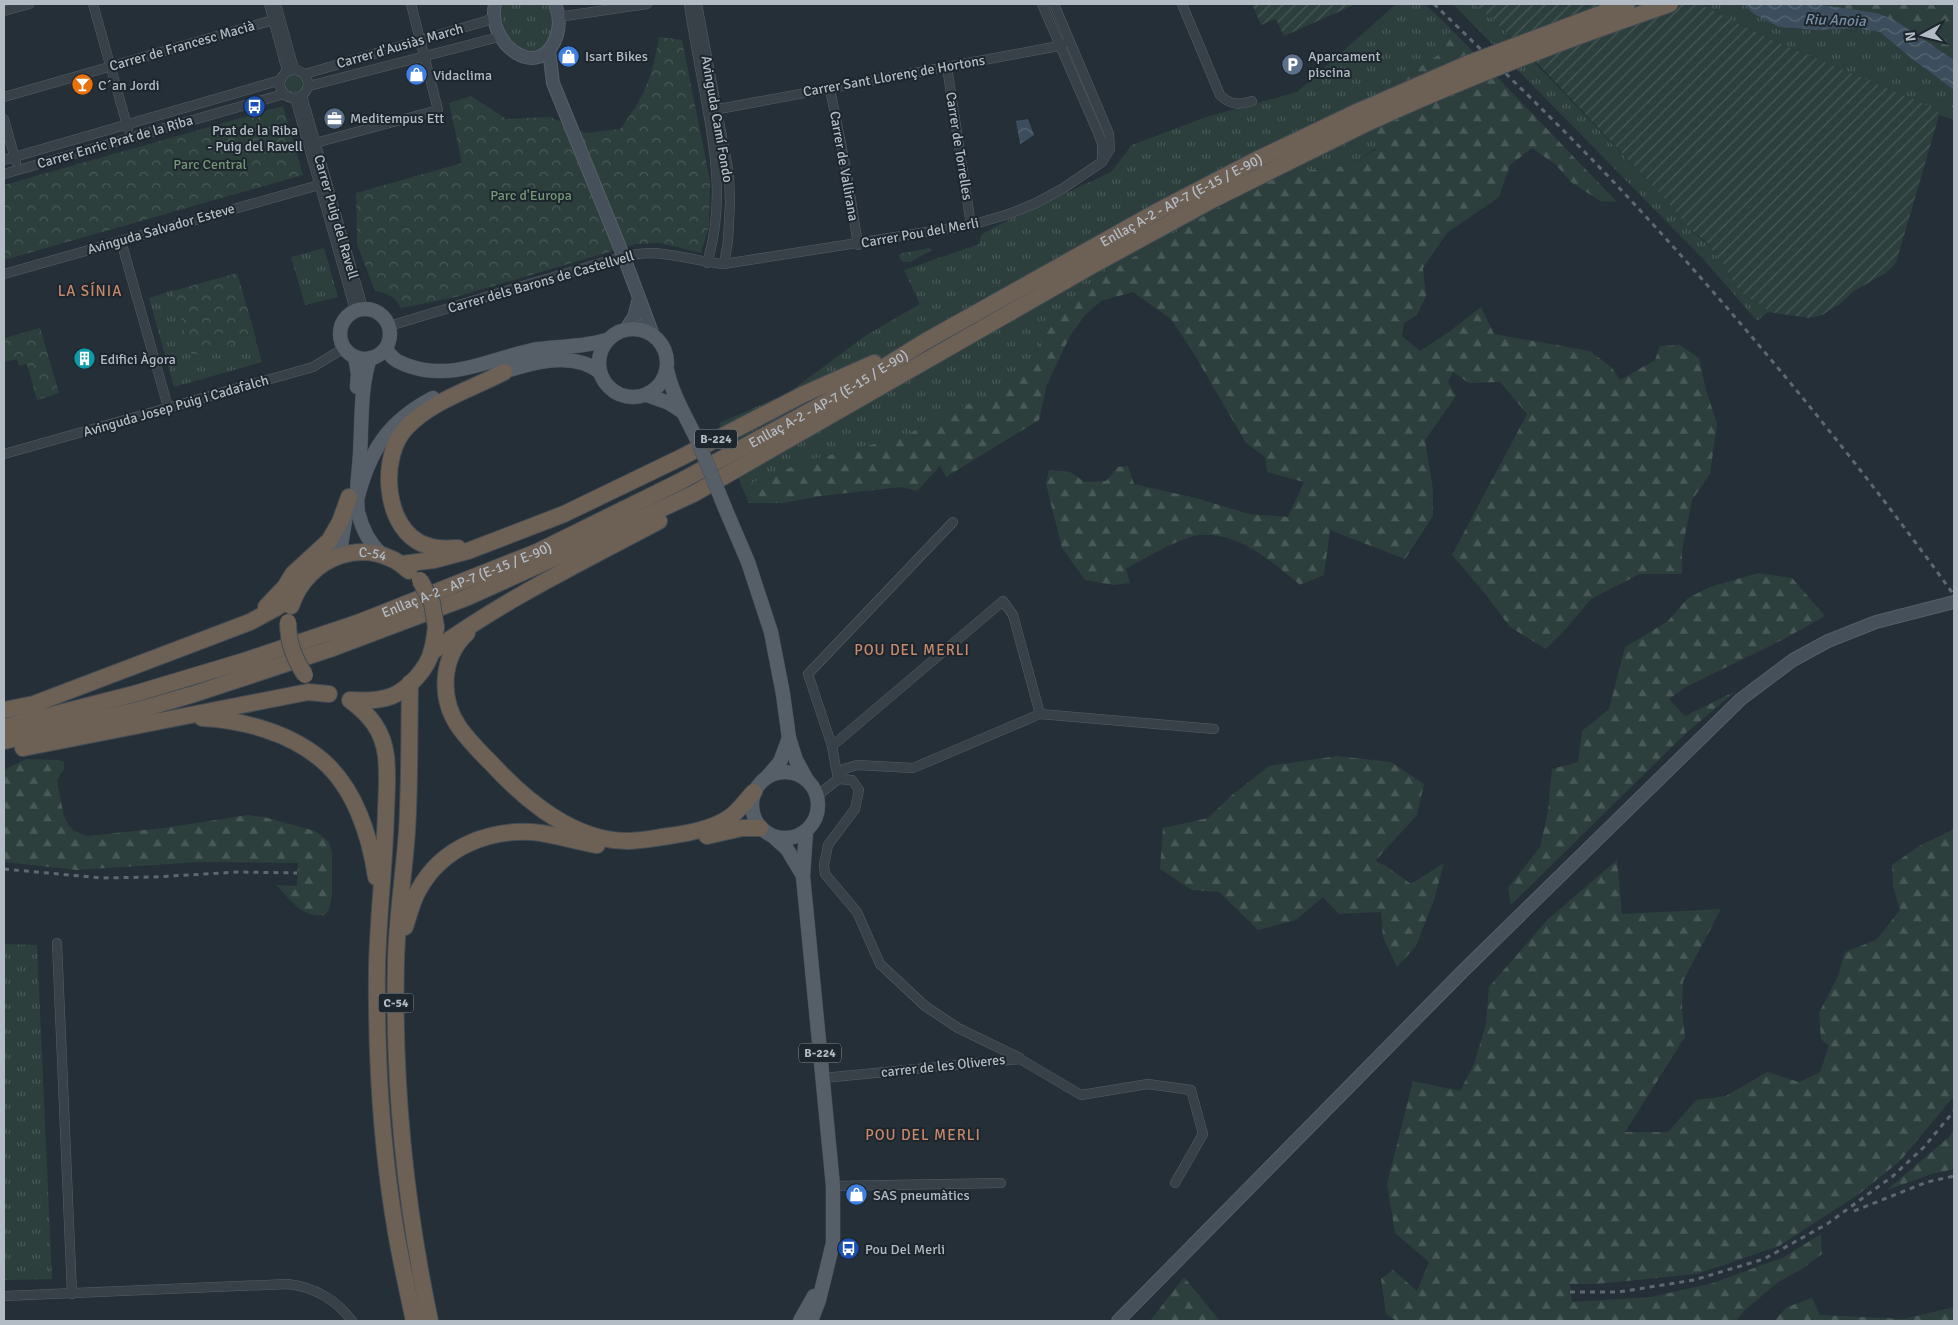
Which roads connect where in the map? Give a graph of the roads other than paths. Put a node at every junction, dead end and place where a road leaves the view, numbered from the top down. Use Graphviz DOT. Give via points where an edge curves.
graph roads {
  1 [pos="29,4"];
  2 [pos="93,4"];
  3 [pos="269,4"];
  4 [pos="276,4"];
  5 [pos="412,4"];
  6 [pos="555,4"];
  7 [pos="647,4"];
  8 [pos="691,4"];
  9 [pos="1042,4"];
  10 [pos="1054,4"];
  11 [pos="1182,4"];
  12 [pos="1627,4"];
  13 [pos="1670,4"];
  14 [pos="494,10"];
  15 [pos="4,11"];
  16 [pos="558,17"];
  17 [pos="273,20"];
  18 [pos="499,37"];
  19 [pos="421,40"];
  20 [pos="1069,41"];
  21 [pos="1059,46"];
  22 [pos="549,50"];
  23 [pos="424,55"];
  24 [pos="532,58"];
  25 [pos="111,65"];
  26 [pos="947,67"];
  27 [pos="291,70"];
  28 [pos="305,74"];
  29 [pos="280,80"];
  30 [pos="553,83"];
  31 [pos="309,86"];
  32 [pos="830,89"];
  33 [pos="284,94"];
  34 [pos="4,97"];
  35 [pos="298,97"];
  36 [pos="1252,102"];
  37 [pos="712,109"];
  38 [pos="1362,118"];
  39 [pos="4,119"];
  40 [pos="127,124"];
  41 [pos="130,137"];
  42 [pos="315,143"];
  43 [pos="14,156"];
  44 [pos="4,160"];
  45 [pos="1102,162"];
  46 [pos="18,170"];
  47 [pos="4,174"];
  48 [pos="318,185"];
  49 [pos="971,226"];
  50 [pos="121,241"];
  51 [pos="858,244"];
  52 [pos="707,263"];
  53 [pos="724,264"];
  54 [pos="4,274"];
  55 [pos="639,295"];
  56 [pos="359,309"];
  57 [pos="389,326"];
  58 [pos="626,330"];
  59 [pos="653,335"];
  60 [pos="607,340"];
  61 [pos="386,348"];
  62 [pos="930,348"];
  63 [pos="349,352"];
  64 [pos="370,358"];
  65 [pos="667,370"];
  66 [pos="504,372"];
  67 [pos="600,372"];
  68 [pos="647,395"];
  69 [pos="168,407"];
  70 [pos="686,414"];
  71 [pos="4,454"];
  72 [pos="353,499"];
  73 [pos="953,522"];
  74 [pos="506,536"];
  75 [pos="382,555"];
  76 [pos="334,557"];
  77 [pos="402,564"];
  78 [pos="294,596"];
  79 [pos="1954,602"];
  80 [pos="496,609"];
  81 [pos="250,622"];
  82 [pos="432,652"];
  83 [pos="410,683"];
  84 [pos="329,694"];
  85 [pos="351,700"];
  86 [pos="4,710"];
  87 [pos="1040,714"];
  88 [pos="180,717"];
  89 [pos="4,727"];
  90 [pos="1214,729"];
  91 [pos="789,738"];
  92 [pos="4,741"];
  93 [pos="832,746"];
  94 [pos="4,751"];
  95 [pos="768,776"];
  96 [pos="838,779"];
  97 [pos="807,780"];
  98 [pos="754,792"];
  99 [pos="817,796"];
  100 [pos="806,831"];
  101 [pos="767,833"];
  102 [pos="803,876"];
  103 [pos="380,906"];
  104 [pos="57,943"];
  105 [pos="396,958"];
  106 [pos="1020,1059"];
  107 [pos="823,1078"];
  108 [pos="1175,1183"];
  109 [pos="1002,1184"];
  110 [pos="834,1186"];
  111 [pos="824,1276"];
  112 [pos="72,1294"];
  113 [pos="4,1296"];
  114 [pos="352,1321"];
  115 [pos="414,1321"];
  116 [pos="430,1321"];
  117 [pos="800,1321"];
  118 [pos="812,1321"];
  119 [pos="1118,1321"];
  1 -- 15 [label="street"];
  2 -- 25 [label="street"];
  3 -- 17 [label="street"];
  4 -- 27 [label="street"];
  5 -- 19 [label="street"];
  6 -- 16 [label="main road, B-224"];
  7 -- 16 [label="street"];
  8 -- 37 [label="street, Avinguda Camí Fondo"];
  9 -- 21 [label="street"];
  10 -- 20 [label="street"];
  11 -- 36 [label="street" via="1220,95 1232,104"];
  12 -- 38 [label="highway, Enllaç A-2 - AP-7 (E-15 / E-90), bridge" via="1466,64"];
  13 -- 38 [label="highway, Enllaç A-2 - AP-7 (E-15 / E-90), bridge"];
  14 -- 18 [label="main road"];
  14 -- 19 [label="street, Carrer d'Ausiàs March" via="486,21"];
  16 -- 22 [label="main road, B-224" via="558,30"];
  17 -- 25 [label="street, Carrer de Francesc Macià"];
  17 -- 27 [label="street"];
  18 -- 23 [label="street, Carrer d'Ausiàs March"];
  18 -- 24 [label="main road, B-224" via="516,53"];
  19 -- 23 [label="street"];
  19 -- 28 [label="street, Carrer d'Ausiàs March"];
  20 -- 21 [label="street, Carrer Sant Llorenç de Hortons"];
  20 -- 45 [label="street" via="1109,134 1110,149"];
  21 -- 26 [label="street, Carrer Sant Llorenç de Hortons"];
  21 -- 45 [label="street" via="1099,135"];
  22 -- 24 [label="main road"];
  22 -- 30 [label="main road, B-224"];
  23 -- 31 [label="street, Carrer d'Ausiàs March"];
  23 -- 42 [label="street" via="438,110"];
  24 -- 30 [label="main road, B-224"];
  25 -- 34 [label="street, Carrer de Francesc Macià"];
  25 -- 40 [label="street"];
  26 -- 32 [label="street, Carrer Sant Llorenç de Hortons"];
  26 -- 49 [label="street, Carrer de Torrelles"];
  27 -- 28 [label="street"];
  27 -- 29 [label="street"];
  28 -- 31 [label="street"];
  29 -- 33 [label="street"];
  29 -- 40 [label="street, Carrer Enric Prat de la Riba"];
  30 -- 55 [label="main road, B-224, bridge"];
  31 -- 35 [label="street"];
  32 -- 37 [label="street, Carrer Sant Llorenç de Hortons"];
  32 -- 51 [label="street, Carrer de Vallirana"];
  33 -- 35 [label="street"];
  33 -- 41 [label="street, Carrer Enric Prat de la Riba"];
  35 -- 42 [label="street, Carrer Puig del Ravell"];
  35 -- 48 [label="street, Carrer Puig del Ravell"];
  37 -- 52 [label="street, Avinguda Camí Fondo" via="718,202 713,244"];
  37 -- 53 [label="street, Avinguda Camí Fondo" via="729,174 728,241"];
  38 -- 62 [label="highway, Enllaç A-2 - AP-7 (E-15 / E-90)" via="1264,156 1158,211"];
  39 -- 43 [label="street"];
  40 -- 41 [label="street"];
  40 -- 43 [label="street, Carrer Enric Prat de la Riba"];
  41 -- 46 [label="street, Carrer Enric Prat de la Riba"];
  42 -- 56 [label="street, Carrer Puig del Ravell"];
  43 -- 44 [label="street, Carrer Enric Prat de la Riba"];
  43 -- 46 [label="street"];
  45 -- 49 [label="street, Carrer Pou del Merli" via="1036,203"];
  46 -- 47 [label="street, Carrer Enric Prat de la Riba"];
  48 -- 50 [label="street, Avinguda Salvador Esteve"];
  48 -- 56 [label="street, Carrer Puig del Ravell"];
  49 -- 51 [label="street, Carrer Pou del Merli"];
  50 -- 54 [label="street, Avinguda Salvador Esteve"];
  50 -- 69 [label="street"];
  51 -- 53 [label="street, Carrer Pou del Merli"];
  52 -- 53 [label="street, Carrer dels Barons de Castellvell"];
  52 -- 57 [label="street, Carrer dels Barons de Castellvell" via="647,253 514,288"];
  55 -- 58 [label="main road" via="634,317"];
  55 -- 59 [label="main road, B-224"];
  56 -- 57 [label="main road" via="378,312"];
  56 -- 63 [label="main road" via="348,315 340,326 340,341"];
  57 -- 61 [label="main road"];
  58 -- 59 [label="main road" via="642,330"];
  58 -- 60 [label="main road"];
  59 -- 65 [label="main road, B-224" via="664,349"];
  60 -- 61 [label="main road" via="591,345 540,349 446,372 401,363 393,359"];
  60 -- 67 [label="main road" via="600,355"];
  61 -- 64 [label="main road"];
  62 -- 74 [label="highway, B-224" via="802,395 564,514"];
  62 -- 80 [label="highway" via="837,424"];
  62 -- 89 [label="highway, Enllaç A-2 - AP-7 (E-15 / E-90)" via="681,481 537,552 307,640 168,684"];
  62 -- 92 [label="highway, Enllaç A-2 - AP-7 (E-15 / E-90)" via="695,493 468,597 330,649 194,694"];
  63 -- 64 [label="main road"];
  63 -- 69 [label="street, Avinguda Josep Puig i Cadafalch" via="313,367"];
  63 -- 72 [label="main road" via="358,374"];
  64 -- 72 [label="main road"];
  65 -- 68 [label="main road" via="660,385"];
  65 -- 70 [label="main road, B-224" via="674,394"];
  66 -- 67 [label="main road, B-224" via="565,360 590,365"];
  66 -- 72 [label="main road" via="453,388 406,415 378,444"];
  66 -- 74 [label="highway" via="430,408 407,427 391,452 388,476 399,520 416,541 441,549"];
  67 -- 68 [label="main road, B-224" via="604,383 613,392 635,398"];
  68 -- 70 [label="main road, B-224"];
  69 -- 71 [label="street, Avinguda Josep Puig i Cadafalch"];
  70 -- 91 [label="main road, B-224, bridge" via="748,562 771,632"];
  72 -- 75 [label="main road" via="367,536"];
  72 -- 76 [label="main road"];
  72 -- 81 [label="highway" via="329,541 298,569"];
  73 -- 93 [label="street" via="808,674"];
  74 -- 77 [label="highway" via="468,551"];
  75 -- 76 [label="highway, C-54 / C-54" via="358,552"];
  75 -- 77 [label="highway, C-54 / C-54"];
  76 -- 78 [label="highway, C-54 / C-54" via="318,566"];
  77 -- 82 [label="highway, C-54 / C-54, bridge" via="420,580 432,602 436,627"];
  78 -- 81 [label="highway"];
  78 -- 84 [label="highway, C-54 / C-54, bridge" via="288,622 292,652 305,675"];
  79 -- 119 [label="main road" via="1876,622 1828,641 1793,660 1740,699 1470,964"];
  80 -- 82 [label="highway"];
  80 -- 98 [label="highway" via="463,636 454,650 447,665 446,698 468,738 529,801 572,827 626,841 675,835 715,825 731,817"];
  81 -- 86 [label="highway" via="34,704"];
  82 -- 83 [label="highway, C-54 / C-54"];
  83 -- 85 [label="highway, C-54 / C-54" via="393,696"];
  83 -- 105 [label="highway, C-54" via="407,829"];
  84 -- 85 [label="highway, C-54 / C-54"];
  84 -- 88 [label="highway" via="308,692"];
  85 -- 103 [label="highway, C-54 / C-54" via="372,719 386,754 386,829"];
  87 -- 90 [label="street"];
  87 -- 93 [label="street" via="1013,614 1003,601"];
  87 -- 96 [label="street" via="913,768 857,765 844,769"];
  88 -- 94 [label="highway"];
  88 -- 103 [label="highway" via="254,726 291,741 323,761 346,790 356,809 373,858"];
  91 -- 95 [label="main road, B-224" via="780,762"];
  91 -- 97 [label="main road, B-224"];
  93 -- 96 [label="street"];
  95 -- 97 [label="main road" via="789,772"];
  95 -- 98 [label="main road, B-224"];
  96 -- 99 [label="street"];
  96 -- 106 [label="street" via="852,780 859,790 855,809 828,845 825,874 857,912 880,964 924,1006 958,1028"];
  97 -- 99 [label="main road, B-224"];
  98 -- 101 [label="main road, B-224" via="752,811 755,820"];
  99 -- 100 [label="main road, B-224" via="817,816"];
  100 -- 101 [label="main road" via="791,838"];
  100 -- 102 [label="main road, B-224"];
  101 -- 102 [label="main road, B-224" via="787,849"];
  101 -- 105 [label="highway" via="742,828 642,848 611,847 540,833 485,836 453,851 418,890"];
  102 -- 107 [label="main road, B-224"];
  103 -- 115 [label="highway, C-54 / C-54" via="376,1008 385,1149 396,1231"];
  104 -- 112 [label="street"];
  105 -- 116 [label="highway, C-54" via="401,1119 410,1212"];
  106 -- 107 [label="street, carrer de les Oliveres"];
  106 -- 108 [label="street, carrer de les Oliveres" via="1081,1095 1148,1084 1191,1090 1203,1134"];
  107 -- 110 [label="main road, B-224"];
  109 -- 110 [label="street"];
  110 -- 111 [label="main road, B-224" via="833,1243"];
  111 -- 117 [label="main road, B-224"];
  111 -- 118 [label="main road"];
  112 -- 113 [label="street"];
  112 -- 114 [label="street" via="288,1284 320,1293 344,1310"];
}
